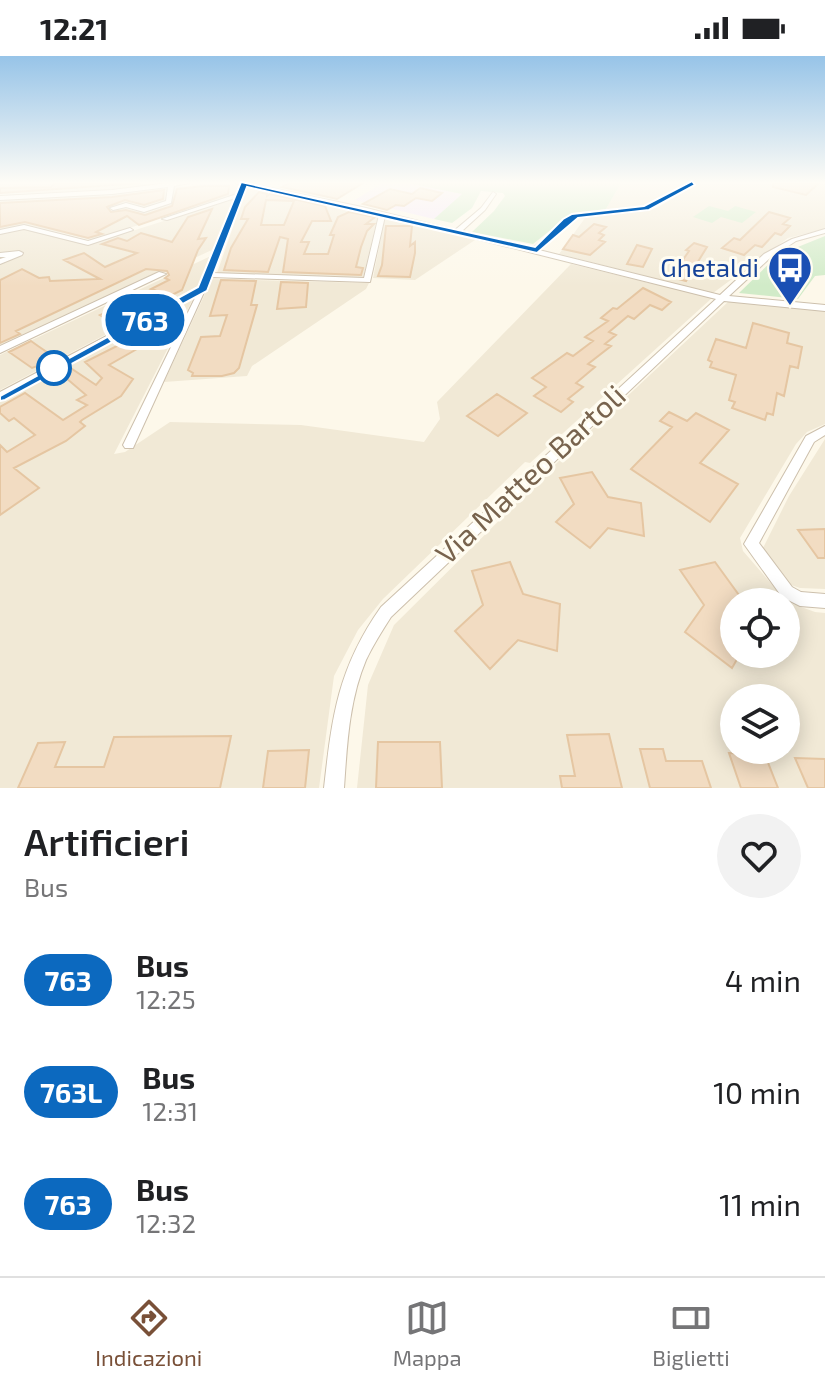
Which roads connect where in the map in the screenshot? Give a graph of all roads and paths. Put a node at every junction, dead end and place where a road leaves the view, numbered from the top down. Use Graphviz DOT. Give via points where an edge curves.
graph roads {
  1 [pos="171,217"];
  2 [pos="231,217"];
  3 [pos="381,217"];
  4 [pos="395,217"];
  5 [pos="474,217"];
  6 [pos="573,217"];
  7 [pos="165,219"];
  8 [pos="130,230"];
  9 [pos="825,231"];
  10 [pos="0,232"];
  11 [pos="457,232"];
  12 [pos="468,235"];
  13 [pos="494,243"];
  14 [pos="537,250"];
  15 [pos="0,255"];
  16 [pos="577,261"];
  17 [pos="0,262"];
  18 [pos="162,274"];
  19 [pos="209,275"];
  20 [pos="203,289"];
  21 [pos="721,298"];
  22 [pos="825,308"];
  23 [pos="0,350"];
  24 [pos="0,396"];
  25 [pos="825,430"];
  26 [pos="129,445"];
  27 [pos="825,601"];
  28 [pos="334,788"];
  1 -- 7 [label="street"];
  2 -- 19 [label="street"];
  3 -- 19 [label="street" via="367,280"];
  4 -- 11 [label="street"];
  5 -- 11 [label="street"];
  6 -- 14 [label="street"];
  8 -- 10 [label="street" via="88,243 24,227"];
  9 -- 21 [label="street, Via Matteo Bartoli" via="774,251"];
  11 -- 12 [label="street"];
  12 -- 13 [label="street"];
  12 -- 14 [label="street"];
  13 -- 14 [label="street"];
  13 -- 16 [label="street"];
  14 -- 16 [label="street"];
  15 -- 17 [label="street" via="19,253"];
  16 -- 21 [label="street"];
  18 -- 23 [label="street"];
  19 -- 20 [label="street"];
  20 -- 24 [label="street"];
  20 -- 26 [label="street"];
  21 -- 22 [label="street"];
  21 -- 28 [label="street, Via Matteo Bartoli" via="386,612 363,646 349,681"];
  25 -- 27 [label="street" via="810,439 751,544 790,595"];
}
